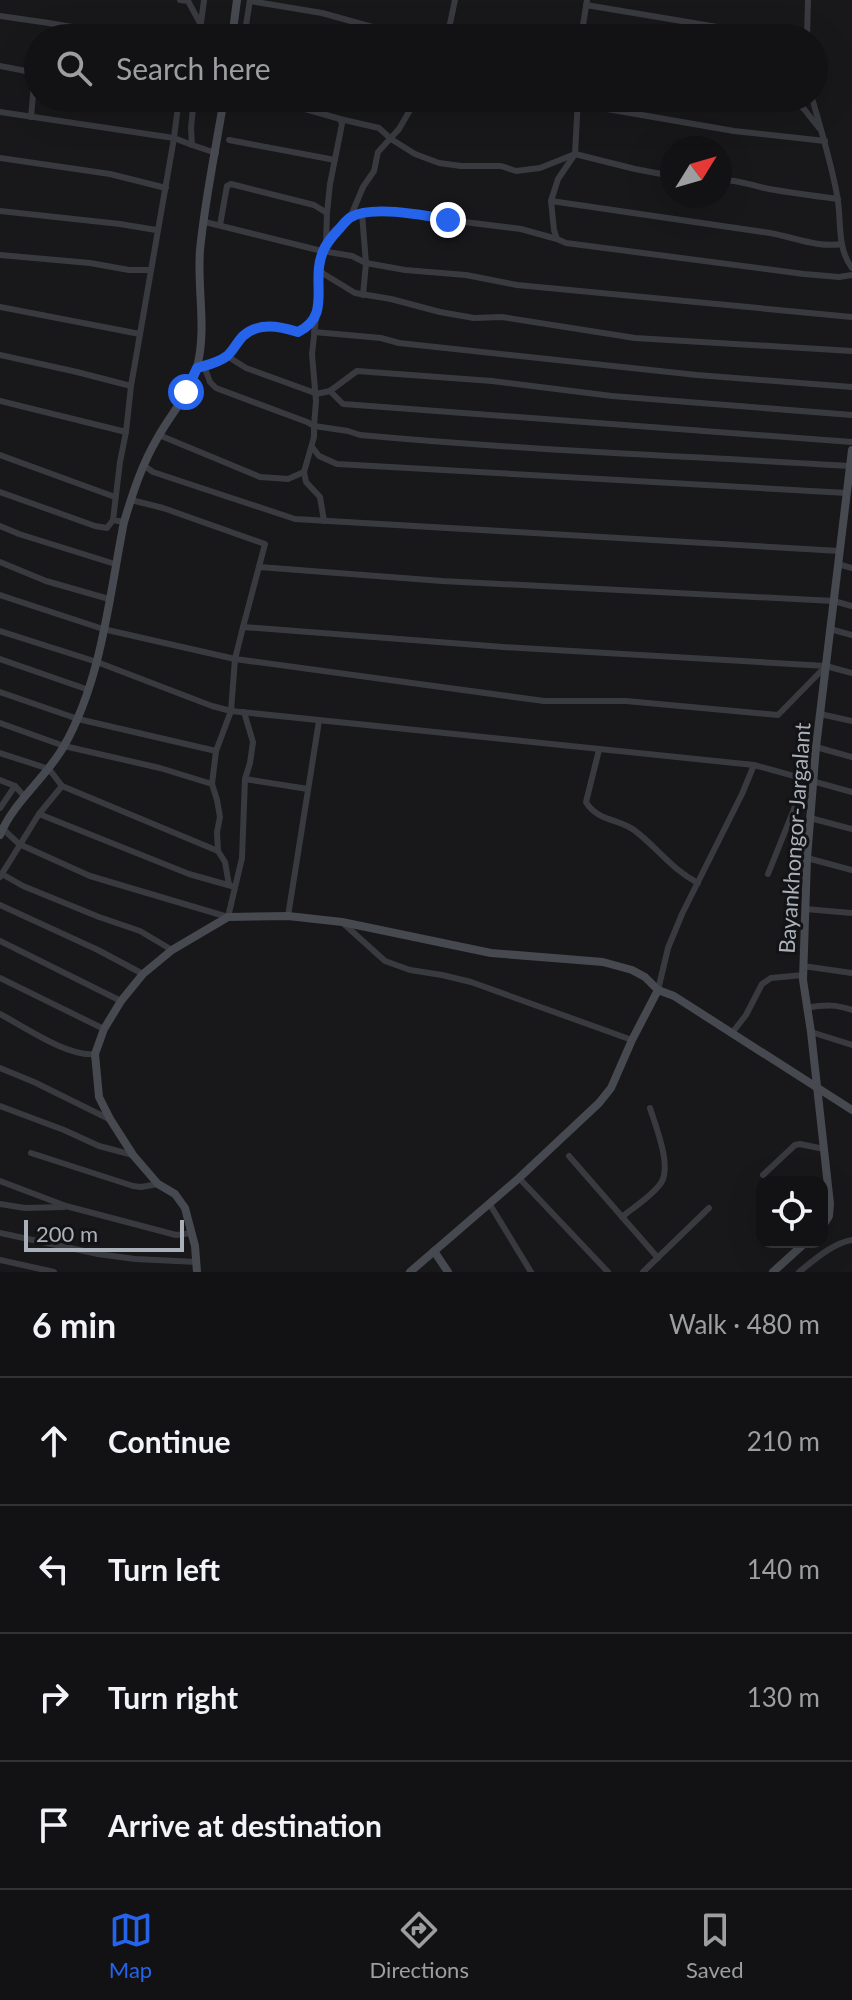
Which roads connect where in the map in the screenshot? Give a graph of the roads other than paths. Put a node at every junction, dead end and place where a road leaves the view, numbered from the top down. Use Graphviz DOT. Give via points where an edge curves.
graph roads {
  1 [pos="180,0"];
  2 [pos="204,0"];
  3 [pos="237,0"];
  4 [pos="250,0"];
  5 [pos="455,0"];
  6 [pos="808,0"];
  7 [pos="587,2"];
  8 [pos="0,16"];
  9 [pos="55,24"];
  10 [pos="200,24"];
  11 [pos="200,24"];
  12 [pos="234,24"];
  13 [pos="246,24"];
  14 [pos="362,24"];
  15 [pos="450,24"];
  16 [pos="583,24"];
  17 [pos="707,24"];
  18 [pos="807,24"];
  19 [pos="0,66"];
  20 [pos="24,71"];
  21 [pos="0,112"];
  22 [pos="32,112"];
  23 [pos="177,112"];
  24 [pos="193,112"];
  25 [pos="222,112"];
  26 [pos="316,112"];
  27 [pos="409,112"];
  28 [pos="577,112"];
  29 [pos="635,112"];
  30 [pos="806,112"];
  31 [pos="816,112"];
  32 [pos="31,117"];
  33 [pos="340,119"];
  34 [pos="821,131"];
  35 [pos="174,138"];
  36 [pos="391,139"];
  37 [pos="229,140"];
  38 [pos="825,141"];
  39 [pos="192,145"];
  40 [pos="216,153"];
  41 [pos="575,154"];
  42 [pos="0,158"];
  43 [pos="335,160"];
  44 [pos="660,174"];
  45 [pos="732,181"];
  46 [pos="166,188"];
  47 [pos="838,199"];
  48 [pos="551,201"];
  49 [pos="0,211"];
  50 [pos="327,213"];
  51 [pos="362,214"];
  52 [pos="350,218"];
  53 [pos="205,222"];
  54 [pos="220,225"];
  55 [pos="156,230"];
  56 [pos="557,239"];
  57 [pos="326,243"];
  58 [pos="842,244"];
  59 [pos="322,251"];
  60 [pos="0,255"];
  61 [pos="366,263"];
  62 [pos="852,268"];
  63 [pos="151,270"];
  64 [pos="319,271"];
  65 [pos="852,275"];
  66 [pos="363,295"];
  67 [pos="0,307"];
  68 [pos="852,317"];
  69 [pos="316,318"];
  70 [pos="314,332"];
  71 [pos="140,334"];
  72 [pos="852,351"];
  73 [pos="0,355"];
  74 [pos="227,356"];
  75 [pos="201,367"];
  76 [pos="131,386"];
  77 [pos="852,387"];
  78 [pos="330,391"];
  79 [pos="316,394"];
  80 [pos="0,401"];
  81 [pos="852,415"];
  82 [pos="314,426"];
  83 [pos="126,432"];
  84 [pos="159,435"];
  85 [pos="852,442"];
  86 [pos="312,447"];
  87 [pos="852,452"];
  88 [pos="0,455"];
  89 [pos="143,465"];
  90 [pos="850,466"];
  91 [pos="304,472"];
  92 [pos="850,479"];
  93 [pos="0,492"];
  94 [pos="115,497"];
  95 [pos="131,500"];
  96 [pos="848,500"];
  97 [pos="113,520"];
  98 [pos="324,521"];
  99 [pos="124,522"];
  100 [pos="0,526"];
  101 [pos="842,535"];
  102 [pos="852,538"];
  103 [pos="840,551"];
  104 [pos="0,562"];
  105 [pos="115,564"];
  106 [pos="838,564"];
  107 [pos="259,567"];
  108 [pos="852,568"];
  109 [pos="0,595"];
  110 [pos="109,599"];
  111 [pos="834,601"];
  112 [pos="852,606"];
  113 [pos="243,627"];
  114 [pos="103,629"];
  115 [pos="830,629"];
  116 [pos="0,631"];
  117 [pos="852,635"];
  118 [pos="0,659"];
  119 [pos="235,659"];
  120 [pos="97,662"];
  121 [pos="826,666"];
  122 [pos="852,673"];
  123 [pos="89,690"];
  124 [pos="0,692"];
  125 [pos="231,711"];
  126 [pos="244,712"];
  127 [pos="820,714"];
  128 [pos="78,719"];
  129 [pos="319,721"];
  130 [pos="852,721"];
  131 [pos="0,723"];
  132 [pos="64,746"];
  133 [pos="816,747"];
  134 [pos="599,750"];
  135 [pos="216,751"];
  136 [pos="0,753"];
  137 [pos="852,757"];
  138 [pos="754,765"];
  139 [pos="49,769"];
  140 [pos="245,779"];
  141 [pos="0,780"];
  142 [pos="810,780"];
  143 [pos="212,784"];
  144 [pos="15,786"];
  145 [pos="62,786"];
  146 [pos="308,789"];
  147 [pos="852,792"];
  148 [pos="25,797"];
  149 [pos="0,808"];
  150 [pos="39,814"];
  151 [pos="810,818"];
  152 [pos="852,829"];
  153 [pos="1,832"];
  154 [pos="19,844"];
  155 [pos="218,851"];
  156 [pos="807,858"];
  157 [pos="852,870"];
  158 [pos="768,874"];
  159 [pos="1,875"];
  160 [pos="698,883"];
  161 [pos="232,886"];
  162 [pos="0,905"];
  163 [pos="805,909"];
  164 [pos="852,913"];
  165 [pos="288,916"];
  166 [pos="228,917"];
  167 [pos="342,922"];
  168 [pos="0,941"];
  169 [pos="172,950"];
  170 [pos="803,971"];
  171 [pos="852,973"];
  172 [pos="143,974"];
  173 [pos="0,978"];
  174 [pos="658,990"];
  175 [pos="121,1001"];
  176 [pos="807,1008"];
  177 [pos="852,1010"];
  178 [pos="0,1014"];
  179 [pos="104,1029"];
  180 [pos="811,1032"];
  181 [pos="732,1033"];
  182 [pos="632,1040"];
  183 [pos="852,1045"];
  184 [pos="95,1054"];
  185 [pos="0,1068"];
  186 [pos="818,1088"];
  187 [pos="0,1106"];
  188 [pos="650,1108"];
  189 [pos="852,1110"];
  190 [pos="110,1119"];
  191 [pos="824,1149"];
  192 [pos="31,1153"];
  193 [pos="133,1155"];
  194 [pos="569,1156"];
  195 [pos="763,1175"];
  196 [pos="827,1176"];
  197 [pos="519,1178"];
  198 [pos="0,1181"];
  199 [pos="158,1184"];
  200 [pos="828,1186"];
  201 [pos="489,1203"];
  202 [pos="0,1204"];
  203 [pos="66,1206"];
  204 [pos="709,1208"];
  205 [pos="622,1217"];
  206 [pos="828,1218"];
  207 [pos="0,1233"];
  208 [pos="192,1233"];
  209 [pos="852,1240"];
  210 [pos="799,1248"];
  211 [pos="434,1251"];
  212 [pos="658,1258"];
  213 [pos="0,1260"];
  214 [pos="197,1262"];
  215 [pos="54,1272"];
  216 [pos="197,1272"];
  217 [pos="410,1272"];
  218 [pos="448,1272"];
  219 [pos="531,1272"];
  220 [pos="608,1272"];
  221 [pos="643,1272"];
  222 [pos="773,1272"];
  223 [pos="799,1272"];
  1 -- 10 [label="street" via="188,1"];
  2 -- 11 [label="street"];
  3 -- 12 [label="street"];
  4 -- 13 [label="street"];
  4 -- 14 [label="street"];
  5 -- 15 [label="street"];
  6 -- 18 [label="street"];
  7 -- 16 [label="street"];
  7 -- 17 [label="street"];
  8 -- 9 [label="street"];
  19 -- 20 [label="street"];
  21 -- 32 [label="street"];
  22 -- 32 [label="street"];
  23 -- 35 [label="street"];
  24 -- 39 [label="street"];
  25 -- 40 [label="street"];
  26 -- 33 [label="street"];
  27 -- 36 [label="street"];
  28 -- 41 [label="street"];
  29 -- 38 [label="street"];
  30 -- 34 [label="street"];
  31 -- 34 [label="street"];
  32 -- 35 [label="street"];
  33 -- 36 [label="street" via="379,128"];
  33 -- 43 [label="street"];
  34 -- 38 [label="street"];
  35 -- 39 [label="street"];
  35 -- 46 [label="street"];
  36 -- 41 [label="street" via="439,163 516,171"];
  36 -- 52 [label="street" via="378,152"];
  37 -- 43 [label="street"];
  38 -- 47 [label="street"];
  39 -- 40 [label="street"];
  40 -- 53 [label="street"];
  41 -- 44 [label="street"];
  41 -- 48 [label="street"];
  42 -- 46 [label="street"];
  43 -- 50 [label="street"];
  45 -- 47 [label="street"];
  46 -- 55 [label="street"];
  47 -- 58 [label="street"];
  48 -- 56 [label="street"];
  48 -- 58 [label="street"];
  49 -- 55 [label="street"];
  50 -- 54 [label="street" via="231,184 224,193"];
  50 -- 57 [label="street"];
  51 -- 52 [label="street"];
  51 -- 56 [label="street" via="409,212"];
  51 -- 61 [label="street"];
  52 -- 57 [label="street"];
  53 -- 54 [label="street"];
  53 -- 75 [label="street" via="199,276"];
  54 -- 59 [label="street"];
  55 -- 63 [label="street"];
  56 -- 65 [label="street" via="804,274"];
  57 -- 59 [label="street"];
  58 -- 62 [label="street"];
  59 -- 61 [label="street"];
  59 -- 64 [label="street"];
  60 -- 63 [label="street"];
  61 -- 66 [label="street"];
  61 -- 68 [label="street" via="517,285"];
  63 -- 71 [label="street"];
  64 -- 66 [label="street"];
  64 -- 69 [label="street"];
  66 -- 72 [label="street" via="474,318 502,317 635,338"];
  67 -- 71 [label="street"];
  69 -- 70 [label="street"];
  69 -- 74 [label="street" via="298,332 260,326 244,335"];
  70 -- 77 [label="street"];
  70 -- 79 [label="street"];
  71 -- 76 [label="street"];
  73 -- 76 [label="street"];
  74 -- 75 [label="street"];
  74 -- 79 [label="street"];
  75 -- 82 [label="street" via="216,388"];
  75 -- 84 [label="street"];
  76 -- 83 [label="street"];
  78 -- 79 [label="street"];
  78 -- 81 [label="street" via="357,371"];
  78 -- 85 [label="street" via="343,404"];
  79 -- 82 [label="street"];
  80 -- 83 [label="street"];
  82 -- 86 [label="street"];
  82 -- 90 [label="street" via="507,447"];
  83 -- 94 [label="street"];
  84 -- 89 [label="street"];
  84 -- 91 [label="street" via="260,477 288,479"];
  86 -- 91 [label="street"];
  86 -- 96 [label="street" via="337,464"];
  87 -- 90 [label="street, Bayankhongor-Jargalant"];
  88 -- 94 [label="street"];
  89 -- 95 [label="street"];
  89 -- 98 [label="street" via="295,519"];
  90 -- 92 [label="street, Bayankhongor-Jargalant"];
  91 -- 98 [label="street" via="320,497"];
  92 -- 96 [label="street, Bayankhongor-Jargalant"];
  93 -- 97 [label="street" via="95,526 107,528"];
  94 -- 97 [label="street"];
  95 -- 99 [label="street"];
  95 -- 107 [label="street" via="265,544"];
  96 -- 101 [label="street, Bayankhongor-Jargalant"];
  97 -- 99 [label="street"];
  98 -- 103 [label="street"];
  99 -- 105 [label="street"];
  100 -- 105 [label="street"];
  101 -- 102 [label="street"];
  101 -- 103 [label="street, Bayankhongor-Jargalant"];
  103 -- 106 [label="street, Bayankhongor-Jargalant"];
  104 -- 110 [label="street"];
  105 -- 110 [label="street"];
  106 -- 108 [label="street"];
  106 -- 111 [label="street, Bayankhongor-Jargalant"];
  107 -- 111 [label="street"];
  107 -- 113 [label="street"];
  109 -- 114 [label="street"];
  110 -- 114 [label="street"];
  111 -- 112 [label="street"];
  111 -- 115 [label="street, Bayankhongor-Jargalant"];
  113 -- 119 [label="street"];
  113 -- 121 [label="street"];
  114 -- 119 [label="street"];
  114 -- 120 [label="street"];
  115 -- 117 [label="street"];
  115 -- 121 [label="street, Bayankhongor-Jargalant"];
  116 -- 120 [label="street"];
  118 -- 123 [label="street"];
  119 -- 121 [label="street" via="544,701 626,701 778,715"];
  119 -- 125 [label="street"];
  120 -- 123 [label="street"];
  120 -- 125 [label="street"];
  121 -- 122 [label="street"];
  121 -- 127 [label="street, Bayankhongor-Jargalant"];
  123 -- 128 [label="street"];
  124 -- 128 [label="street"];
  125 -- 126 [label="street"];
  125 -- 135 [label="street"];
  126 -- 129 [label="street"];
  126 -- 140 [label="street" via="253,742"];
  127 -- 130 [label="street"];
  127 -- 133 [label="street, Bayankhongor-Jargalant"];
  128 -- 132 [label="street"];
  128 -- 135 [label="street"];
  129 -- 134 [label="street"];
  129 -- 146 [label="street"];
  131 -- 132 [label="street"];
  132 -- 139 [label="street"];
  132 -- 143 [label="street"];
  133 -- 137 [label="street"];
  133 -- 142 [label="street, Bayankhongor-Jargalant"];
  134 -- 138 [label="street"];
  134 -- 160 [label="street" via="586,802 590,809 632,829"];
  135 -- 143 [label="street"];
  136 -- 139 [label="street"];
  138 -- 142 [label="street"];
  138 -- 160 [label="street"];
  139 -- 145 [label="street"];
  139 -- 148 [label="street"];
  140 -- 146 [label="street"];
  140 -- 161 [label="street" via="242,858"];
  141 -- 144 [label="street"];
  142 -- 147 [label="street"];
  142 -- 151 [label="street, Bayankhongor-Jargalant"];
  142 -- 158 [label="street"];
  143 -- 155 [label="street" via="220,817"];
  144 -- 148 [label="street"];
  144 -- 149 [label="street"];
  145 -- 150 [label="street"];
  145 -- 155 [label="street"];
  146 -- 165 [label="street"];
  148 -- 153 [label="street"];
  150 -- 154 [label="street"];
  150 -- 161 [label="street"];
  151 -- 152 [label="street"];
  151 -- 156 [label="street, Bayankhongor-Jargalant"];
  153 -- 154 [label="street"];
  154 -- 159 [label="street"];
  154 -- 166 [label="street" via="90,876"];
  155 -- 161 [label="street"];
  156 -- 157 [label="street"];
  156 -- 163 [label="street, Bayankhongor-Jargalant"];
  159 -- 169 [label="street" via="140,931"];
  160 -- 174 [label="street" via="668,948"];
  161 -- 166 [label="street"];
  162 -- 172 [label="street"];
  163 -- 164 [label="street"];
  163 -- 170 [label="street, Bayankhongor-Jargalant"];
  165 -- 166 [label="street"];
  165 -- 167 [label="street"];
  166 -- 169 [label="street"];
  167 -- 174 [label="street" via="491,953 603,962 632,970"];
  167 -- 182 [label="street" via="385,961 471,982"];
  168 -- 175 [label="street"];
  169 -- 172 [label="street"];
  170 -- 171 [label="street"];
  170 -- 176 [label="street, Bayankhongor-Jargalant"];
  170 -- 181 [label="street" via="762,984"];
  172 -- 175 [label="street"];
  173 -- 179 [label="street"];
  174 -- 181 [label="street"];
  174 -- 182 [label="street"];
  175 -- 179 [label="street"];
  176 -- 177 [label="street" via="826,1004"];
  176 -- 180 [label="street, Bayankhongor-Jargalant"];
  178 -- 184 [label="street" via="59,1045"];
  179 -- 184 [label="street"];
  180 -- 183 [label="street"];
  180 -- 186 [label="street, Bayankhongor-Jargalant"];
  181 -- 186 [label="street"];
  182 -- 197 [label="street" via="599,1103"];
  184 -- 190 [label="street" via="99,1097"];
  185 -- 190 [label="street"];
  186 -- 189 [label="street"];
  186 -- 191 [label="street, Bayankhongor-Jargalant"];
  187 -- 193 [label="street"];
  188 -- 205 [label="street" via="665,1176"];
  190 -- 193 [label="street"];
  191 -- 195 [label="street" via="795,1145"];
  191 -- 196 [label="street, Bayankhongor-Jargalant"];
  192 -- 199 [label="street" via="133,1186"];
  193 -- 199 [label="street"];
  194 -- 205 [label="street"];
  197 -- 201 [label="street"];
  197 -- 220 [label="street"];
  198 -- 203 [label="street"];
  199 -- 208 [label="street" via="185,1208"];
  200 -- 206 [label="street, Bayankhongor-Jargalant"];
  201 -- 211 [label="street"];
  201 -- 219 [label="street"];
  202 -- 203 [label="street"];
  203 -- 208 [label="street" via="176,1235"];
  204 -- 212 [label="street"];
  205 -- 212 [label="street"];
  207 -- 214 [label="street" via="98,1254"];
  208 -- 214 [label="street"];
  209 -- 223 [label="street"];
  210 -- 222 [label="street"];
  211 -- 217 [label="street"];
  211 -- 218 [label="street"];
  212 -- 221 [label="street"];
  213 -- 215 [label="street"];
  214 -- 216 [label="street"];
}
